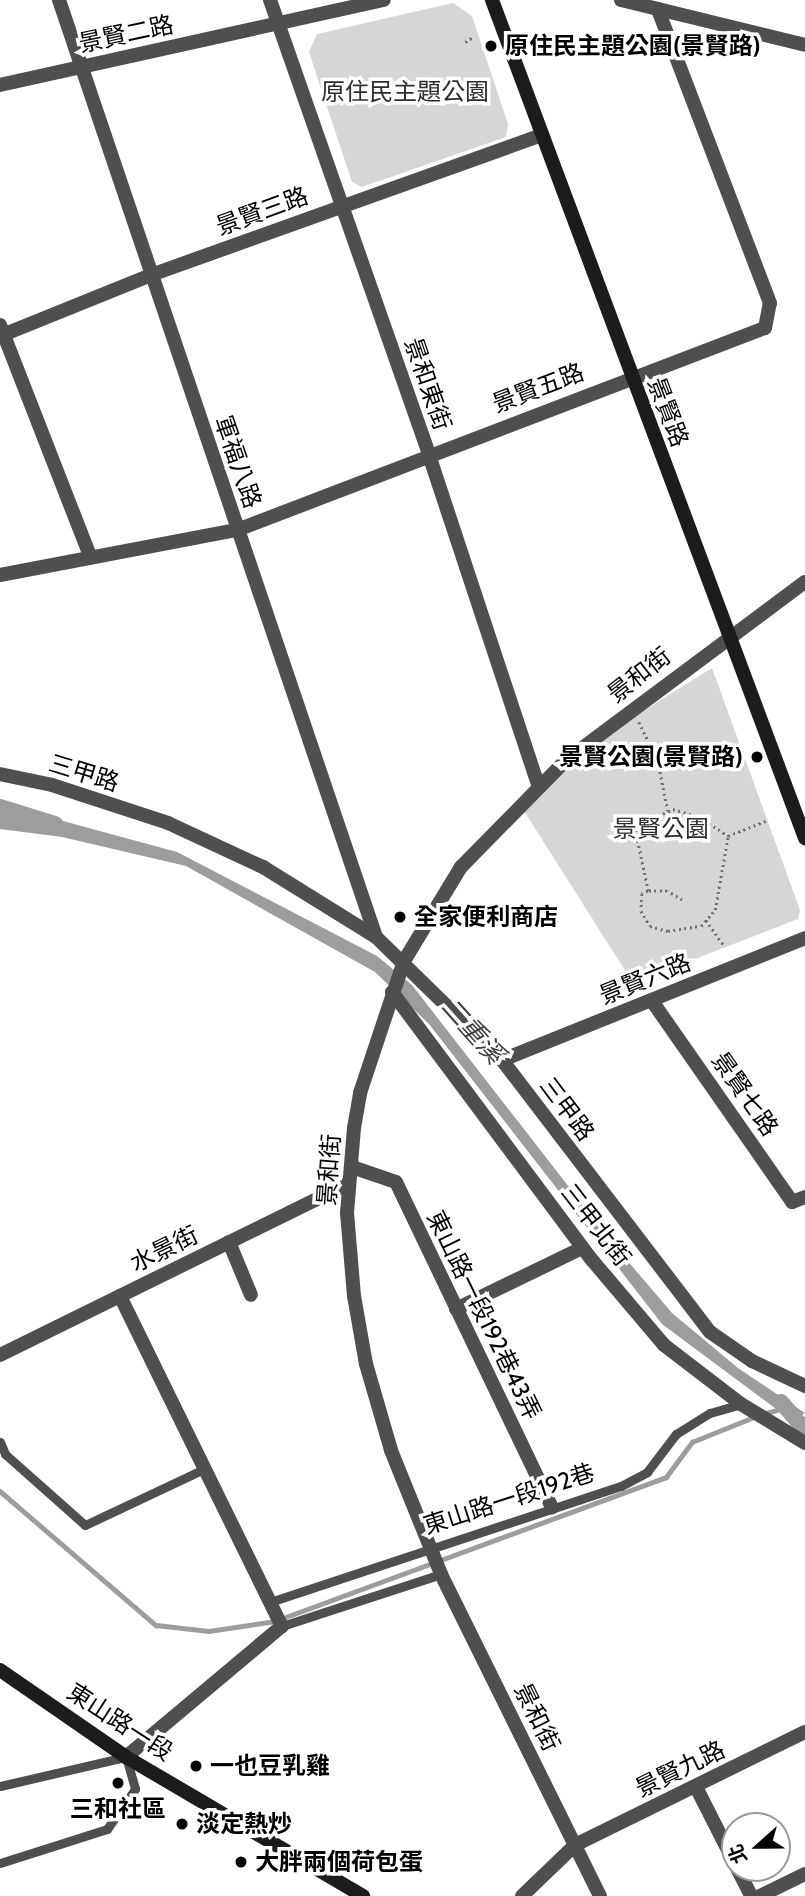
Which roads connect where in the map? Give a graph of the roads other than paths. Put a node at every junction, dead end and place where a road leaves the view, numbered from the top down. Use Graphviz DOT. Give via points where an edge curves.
graph roads {
  1 [pos="60,0"];
  2 [pos="270,0"];
  3 [pos="384,0"];
  4 [pos="492,0"];
  5 [pos="621,0"];
  6 [pos="659,9"];
  7 [pos="278,25"];
  8 [pos="805,45"];
  9 [pos="82,66"];
  10 [pos="0,85"];
  11 [pos="541,135"];
  12 [pos="342,206"];
  13 [pos="150,275"];
  14 [pos="1,332"];
  15 [pos="630,377"];
  16 [pos="429,454"];
  17 [pos="237,530"];
  18 [pos="89,556"];
  19 [pos="0,575"];
  20 [pos="805,582"];
  21 [pos="728,635"];
  22 [pos="0,774"];
  23 [pos="538,785"];
  24 [pos="805,838"];
  25 [pos="376,937"];
  26 [pos="805,938"];
  27 [pos="404,961"];
  28 [pos="392,992"];
  29 [pos="652,1001"];
  30 [pos="502,1060"];
  31 [pos="352,1167"];
  32 [pos="347,1184"];
  33 [pos="805,1197"];
  34 [pos="229,1242"];
  35 [pos="582,1248"];
  36 [pos="251,1295"];
  37 [pos="120,1296"];
  38 [pos="456,1309"];
  39 [pos="0,1355"];
  40 [pos="805,1386"];
  41 [pos="741,1404"];
  42 [pos="0,1443"];
  43 [pos="804,1445"];
  44 [pos="204,1469"];
  45 [pos="552,1508"];
  46 [pos="430,1549"];
  47 [pos="441,1574"];
  48 [pos="270,1602"];
  49 [pos="282,1626"];
  50 [pos="0,1670"];
  51 [pos="805,1732"];
  52 [pos="126,1757"];
  53 [pos="0,1786"];
  54 [pos="696,1787"];
  55 [pos="721,1836"];
  56 [pos="575,1845"];
  57 [pos="0,1863"];
  58 [pos="805,1874"];
  59 [pos="363,1896"];
  60 [pos="522,1896"];
  61 [pos="600,1896"];
  62 [pos="760,1896"];
  1 -- 9 [label="street, 軍福八路"];
  2 -- 7 [label="street, 景和東街"];
  3 -- 7 [label="street, 景賢二路"];
  4 -- 11 [label="street, 景賢路"];
  5 -- 6 [label="street"];
  6 -- 8 [label="street"];
  6 -- 15 [label="street, 景賢五路" via="770,303 765,328"];
  7 -- 9 [label="street, 景賢二路"];
  7 -- 12 [label="street, 景和東街"];
  9 -- 10 [label="street, 景賢二路"];
  9 -- 13 [label="street, 軍福八路"];
  11 -- 12 [label="street, 景賢三路"];
  11 -- 15 [label="street, 景賢路"];
  12 -- 13 [label="street, 景賢三路"];
  12 -- 16 [label="street, 景和東街"];
  13 -- 14 [label="street, 景賢三路"];
  13 -- 17 [label="street, 軍福八路"];
  14 -- 18 [label="street"];
  15 -- 16 [label="street, 景賢五路"];
  15 -- 21 [label="street, 景賢路"];
  16 -- 17 [label="street, 景賢五路"];
  16 -- 23 [label="street, 景和東街"];
  17 -- 18 [label="street, 景賢五路" via="174,546"];
  17 -- 25 [label="street, 軍福八路"];
  18 -- 19 [label="street, 景賢五路"];
  20 -- 21 [label="street, 景和街"];
  21 -- 23 [label="street, 景和街"];
  21 -- 24 [label="street, 景賢路"];
  22 -- 25 [label="street, 三甲路" via="52,785 169,823 263,867"];
  23 -- 27 [label="street, 景和街" via="461,867"];
  25 -- 27 [label="street, 三甲路"];
  26 -- 29 [label="street, 景賢六路"];
  27 -- 28 [label="street, 景和街"];
  27 -- 30 [label="street, 三甲路"];
  28 -- 31 [label="street, 景和街" via="360,1093"];
  28 -- 35 [label="street, 三甲北街"];
  29 -- 30 [label="street, 景賢六路"];
  29 -- 33 [label="street, 景賢七路" via="792,1202"];
  30 -- 40 [label="street, 三甲路" via="709,1332 752,1361"];
  31 -- 32 [label="street, 景和街"];
  31 -- 38 [label="street, 東山路一段192巷43弄" via="396,1182"];
  32 -- 34 [label="street, 水景街"];
  32 -- 46 [label="street, 景和街" via="354,1296 366,1364 391,1450"];
  34 -- 36 [label="street"];
  34 -- 37 [label="street, 水景街"];
  35 -- 38 [label="street"];
  35 -- 41 [label="street, 三甲北街" via="664,1345"];
  37 -- 39 [label="street, 水景街"];
  37 -- 44 [label="street"];
  38 -- 45 [label="street, 東山路一段192巷43弄"];
  41 -- 43 [label="street, 三甲北街"];
  41 -- 45 [label="lane, 東山路一段192巷" via="710,1413 676,1434 647,1472 621,1486"];
  42 -- 44 [label="lane" via="5,1454 85,1525"];
  44 -- 48 [label="street"];
  45 -- 46 [label="lane, 東山路一段192巷"];
  46 -- 47 [label="street, 景和街"];
  46 -- 48 [label="lane, 東山路一段192巷"];
  47 -- 49 [label="lane, 東山路一段192巷"];
  47 -- 56 [label="street, 景和街"];
  48 -- 49 [label="street"];
  49 -- 52 [label="street, 東山路一段192巷"];
  50 -- 52 [label="street, 東山路一段"];
  51 -- 54 [label="street, 景賢九路"];
  52 -- 53 [label="lane"];
  52 -- 57 [label="lane" via="135,1789 107,1829"];
  52 -- 59 [label="street, 東山路一段"];
  54 -- 55 [label="street"];
  54 -- 56 [label="street, 景賢九路"];
  56 -- 60 [label="street, 景賢九路"];
  56 -- 61 [label="street, 景和街"];
  58 -- 62 [label="street"];
}
